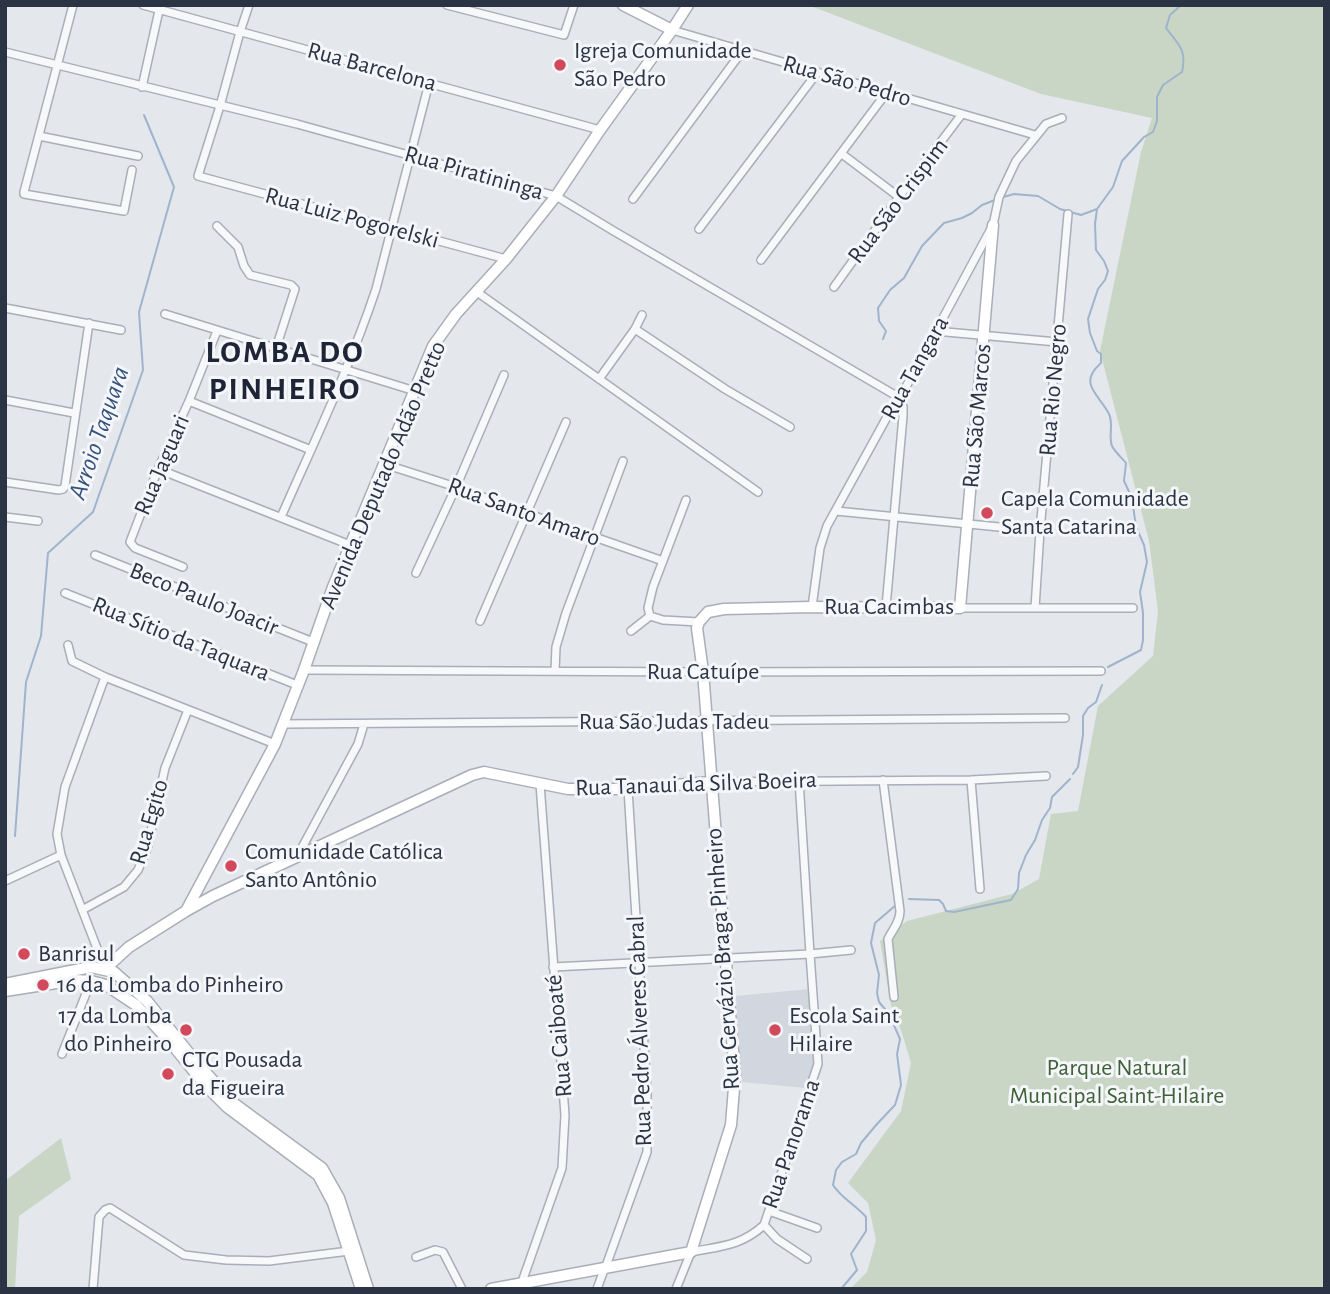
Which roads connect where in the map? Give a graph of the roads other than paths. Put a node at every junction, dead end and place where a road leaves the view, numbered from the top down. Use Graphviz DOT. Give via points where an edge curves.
graph roads {
  1 [pos="73,5"];
  2 [pos="143,5"];
  3 [pos="249,5"];
  4 [pos="447,5"];
  5 [pos="574,5"];
  6 [pos="622,5"];
  7 [pos="688,5"];
  8 [pos="160,7"];
  9 [pos="672,30"];
  10 [pos="240,32"];
  11 [pos="743,50"];
  12 [pos="5,52"];
  13 [pos="58,66"];
  14 [pos="817,73"];
  15 [pos="429,82"];
  16 [pos="142,87"];
  17 [pos="887,92"];
  18 [pos="220,106"];
  19 [pos="962,114"];
  20 [pos="1062,118"];
  21 [pos="600,130"];
  22 [pos="1035,135"];
  23 [pos="39,136"];
  24 [pos="842,154"];
  25 [pos="411,155"];
  26 [pos="138,156"];
  27 [pos="132,170"];
  28 [pos="556,196"];
  29 [pos="899,197"];
  30 [pos="633,200"];
  31 [pos="1068,214"];
  32 [pos="993,225"];
  33 [pos="217,226"];
  34 [pos="392,229"];
  35 [pos="699,229"];
  36 [pos="506,259"];
  37 [pos="761,260"];
  38 [pos="834,287"];
  39 [pos="477,292"];
  40 [pos="5,308"];
  41 [pos="164,314"];
  42 [pos="642,315"];
  43 [pos="89,323"];
  44 [pos="635,329"];
  45 [pos="121,330"];
  46 [pos="216,331"];
  47 [pos="936,331"];
  48 [pos="984,336"];
  49 [pos="1057,342"];
  50 [pos="276,348"];
  51 [pos="345,370"];
  52 [pos="504,375"];
  53 [pos="599,379"];
  54 [pos="415,391"];
  55 [pos="900,398"];
  56 [pos="5,400"];
  57 [pos="189,401"];
  58 [pos="74,413"];
  59 [pos="566,422"];
  60 [pos="790,427"];
  61 [pos="311,450"];
  62 [pos="623,461"];
  63 [pos="384,464"];
  64 [pos="158,469"];
  65 [pos="5,482"];
  66 [pos="456,487"];
  67 [pos="758,492"];
  68 [pos="687,500"];
  69 [pos="836,511"];
  70 [pos="526,513"];
  71 [pos="5,517"];
  72 [pos="281,517"];
  73 [pos="894,517"];
  74 [pos="38,520"];
  75 [pos="968,523"];
  76 [pos="1040,531"];
  77 [pos="594,537"];
  78 [pos="350,545"];
  79 [pos="95,555"];
  80 [pos="663,561"];
  81 [pos="183,567"];
  82 [pos="416,573"];
  83 [pos="65,593"];
  84 [pos="812,607"];
  85 [pos="886,607"];
  86 [pos="960,608"];
  87 [pos="1035,608"];
  88 [pos="1133,608"];
  89 [pos="650,616"];
  90 [pos="480,621"];
  91 [pos="699,622"];
  92 [pos="631,631"];
  93 [pos="313,642"];
  94 [pos="68,645"];
  95 [pos="304,670"];
  96 [pos="555,671"];
  97 [pos="1101,671"];
  98 [pos="703,672"];
  99 [pos="105,677"];
  100 [pos="297,685"];
  101 [pos="188,710"];
  102 [pos="1065,718"];
  103 [pos="707,721"];
  104 [pos="283,724"];
  105 [pos="364,724"];
  106 [pos="275,744"];
  107 [pos="1046,776"];
  108 [pos="799,780"];
  109 [pos="883,780"];
  110 [pos="971,780"];
  111 [pos="711,782"];
  112 [pos="540,785"];
  113 [pos="628,789"];
  114 [pos="61,855"];
  115 [pos="298,856"];
  116 [pos="5,881"];
  117 [pos="979,889"];
  118 [pos="82,910"];
  119 [pos="186,911"];
  120 [pos="851,950"];
  121 [pos="810,954"];
  122 [pos="725,958"];
  123 [pos="639,964"];
  124 [pos="91,967"];
  125 [pos="553,967"];
  126 [pos="109,971"];
  127 [pos="91,981"];
  128 [pos="5,984"];
  129 [pos="106,985"];
  130 [pos="5,991"];
  131 [pos="894,997"];
  132 [pos="62,1054"];
  133 [pos="769,1212"];
  134 [pos="764,1224"];
  135 [pos="817,1228"];
  136 [pos="349,1251"];
  137 [pos="691,1252"];
  138 [pos="416,1257"];
  139 [pos="807,1259"];
  140 [pos="606,1267"];
  141 [pos="522,1282"];
  142 [pos="93,1289"];
  143 [pos="360,1289"];
  144 [pos="368,1289"];
  145 [pos="462,1289"];
  146 [pos="491,1289"];
  147 [pos="597,1289"];
  148 [pos="676,1289"];
  1 -- 13 [label="street"];
  2 -- 8 [label="street, Rua Barcelona"];
  3 -- 10 [label="street"];
  4 -- 5 [label="street" via="564,35"];
  6 -- 9 [label="street, Rua São Pedro"];
  7 -- 9 [label="street, Avenida Deputado Adão Pretto"];
  8 -- 10 [label="street, Rua Barcelona"];
  8 -- 16 [label="street"];
  9 -- 11 [label="street, Rua São Pedro"];
  9 -- 21 [label="street, Avenida Deputado Adão Pretto"];
  10 -- 15 [label="street, Rua Barcelona"];
  10 -- 18 [label="street"];
  11 -- 14 [label="street, Rua São Pedro"];
  11 -- 30 [label="street"];
  12 -- 13 [label="street, Rua Piratininga"];
  13 -- 16 [label="street, Rua Piratininga"];
  13 -- 23 [label="street"];
  14 -- 17 [label="street, Rua São Pedro"];
  14 -- 35 [label="street"];
  15 -- 21 [label="street, Rua Barcelona"];
  15 -- 25 [label="street"];
  16 -- 18 [label="street, Rua Piratininga"];
  17 -- 19 [label="street, Rua São Pedro"];
  17 -- 24 [label="street"];
  18 -- 25 [label="street, Rua Piratininga"];
  18 -- 34 [label="street, Rua Luiz Pogorelski" via="198,176"];
  19 -- 22 [label="street, Rua São Pedro"];
  19 -- 29 [label="street, Rua São Crispim"];
  20 -- 22 [label="street"];
  21 -- 28 [label="street, Avenida Deputado Adão Pretto"];
  22 -- 32 [label="street, Rua Tangara" via="999,197"];
  23 -- 26 [label="street"];
  23 -- 27 [label="street" via="24,192 27,196 124,211"];
  24 -- 29 [label="street"];
  24 -- 37 [label="street"];
  25 -- 28 [label="street, Rua Piratininga"];
  25 -- 34 [label="street"];
  28 -- 36 [label="street, Avenida Deputado Adão Pretto"];
  28 -- 55 [label="street, Rua Piratininga"];
  29 -- 38 [label="street, Rua São Crispim"];
  31 -- 49 [label="street, Rua Rio Negro"];
  32 -- 47 [label="street, Rua Tangara"];
  32 -- 48 [label="street, Rua São Marcos"];
  33 -- 50 [label="street" via="238,247 250,275 295,289"];
  34 -- 36 [label="street, Rua Luiz Pogorelski"];
  34 -- 51 [label="street" via="372,302"];
  36 -- 39 [label="street, Avenida Deputado Adão Pretto"];
  39 -- 53 [label="street"];
  39 -- 54 [label="street, Avenida Deputado Adão Pretto" via="433,346"];
  40 -- 43 [label="street"];
  41 -- 46 [label="street"];
  42 -- 44 [label="street"];
  43 -- 45 [label="street"];
  43 -- 58 [label="street"];
  44 -- 53 [label="street"];
  44 -- 60 [label="street"];
  46 -- 50 [label="street"];
  46 -- 57 [label="street, Rua Jaguari"];
  47 -- 48 [label="street"];
  47 -- 55 [label="street, Rua Tangara"];
  48 -- 49 [label="street"];
  48 -- 75 [label="street, Rua São Marcos"];
  49 -- 76 [label="street, Rua Rio Negro"];
  50 -- 51 [label="street"];
  51 -- 54 [label="street"];
  51 -- 61 [label="street"];
  52 -- 66 [label="street"];
  53 -- 67 [label="street"];
  54 -- 63 [label="street, Avenida Deputado Adão Pretto"];
  55 -- 69 [label="street, Rua Tangara"];
  55 -- 73 [label="street" via="903,416"];
  56 -- 58 [label="street"];
  57 -- 61 [label="street"];
  57 -- 64 [label="street, Rua Jaguari"];
  58 -- 65 [label="street" via="63,489"];
  59 -- 70 [label="street"];
  61 -- 72 [label="street"];
  62 -- 77 [label="street"];
  63 -- 66 [label="street, Rua Santo Amaro"];
  63 -- 78 [label="street, Avenida Deputado Adão Pretto"];
  64 -- 72 [label="street"];
  64 -- 81 [label="street, Rua Jaguari" via="130,542"];
  66 -- 70 [label="street, Rua Santo Amaro"];
  66 -- 82 [label="street"];
  68 -- 80 [label="street"];
  69 -- 73 [label="street"];
  69 -- 84 [label="street, Rua Tangara" via="820,548"];
  70 -- 77 [label="street, Rua Santo Amaro"];
  70 -- 90 [label="street"];
  71 -- 74 [label="street"];
  72 -- 78 [label="street"];
  73 -- 75 [label="street"];
  73 -- 85 [label="street"];
  75 -- 76 [label="street"];
  75 -- 86 [label="street, Rua São Marcos"];
  76 -- 87 [label="street, Rua Rio Negro"];
  77 -- 80 [label="street, Rua Santo Amaro"];
  77 -- 96 [label="street" via="556,647"];
  78 -- 93 [label="street, Avenida Deputado Adão Pretto"];
  79 -- 93 [label="street, Beco Paulo Joacir"];
  80 -- 89 [label="street" via="648,608"];
  83 -- 100 [label="street, Rua Sítio da Taquara"];
  84 -- 85 [label="street, Rua Cacimbas"];
  84 -- 91 [label="street, Rua Cacimbas" via="724,609 708,612"];
  85 -- 86 [label="street, Rua Cacimbas"];
  86 -- 87 [label="street, Rua Cacimbas"];
  87 -- 88 [label="street, Rua Cacimbas"];
  89 -- 91 [label="street, Rua Cacimbas"];
  89 -- 92 [label="street"];
  91 -- 98 [label="street, Rua Gervázio Braga Pinheiro"];
  93 -- 95 [label="street, Avenida Deputado Adão Pretto"];
  94 -- 99 [label="street" via="72,661"];
  95 -- 96 [label="street, Rua Catuípe"];
  95 -- 100 [label="street, Avenida Deputado Adão Pretto"];
  96 -- 98 [label="street, Rua Catuípe"];
  97 -- 98 [label="street, Rua Catuípe"];
  98 -- 103 [label="street, Rua Gervázio Braga Pinheiro"];
  99 -- 101 [label="street"];
  99 -- 114 [label="street" via="65,787 57,834"];
  100 -- 104 [label="street, Avenida Deputado Adão Pretto"];
  101 -- 106 [label="street"];
  101 -- 118 [label="street, Rua Egito" via="165,768 138,870 124,887"];
  102 -- 103 [label="street, Rua São Judas Tadeu"];
  103 -- 105 [label="street, Rua São Judas Tadeu"];
  103 -- 111 [label="street, Rua Gervázio Braga Pinheiro"];
  104 -- 105 [label="street, Rua São Judas Tadeu"];
  104 -- 106 [label="street, Avenida Deputado Adão Pretto"];
  105 -- 115 [label="street" via="358,744"];
  106 -- 119 [label="street, Avenida Deputado Adão Pretto"];
  107 -- 110 [label="street, Rua Tanaui da Silva Boeira"];
  108 -- 109 [label="street, Rua Tanaui da Silva Boeira"];
  108 -- 111 [label="street, Rua Tanaui da Silva Boeira"];
  108 -- 121 [label="street, Rua Panorama"];
  109 -- 110 [label="street, Rua Tanaui da Silva Boeira"];
  109 -- 131 [label="street" via="900,911 888,939"];
  110 -- 117 [label="street"];
  111 -- 113 [label="street, Rua Tanaui da Silva Boeira"];
  111 -- 122 [label="street, Rua Gervázio Braga Pinheiro"];
  112 -- 113 [label="street, Rua Tanaui da Silva Boeira"];
  112 -- 115 [label="street, Rua Tanaui da Silva Boeira" via="484,772 472,775"];
  112 -- 125 [label="street, Rua Caiboaté"];
  113 -- 123 [label="street, Rua Pedro Álveres Cabral"];
  114 -- 116 [label="street"];
  114 -- 118 [label="street"];
  115 -- 119 [label="street, Rua Tanaui da Silva Boeira"];
  118 -- 126 [label="street"];
  119 -- 126 [label="street, Rua Tanaui da Silva Boeira" via="129,947"];
  120 -- 121 [label="street"];
  121 -- 122 [label="street"];
  121 -- 133 [label="street, Rua Panorama" via="818,1064"];
  122 -- 123 [label="street"];
  122 -- 137 [label="street, Rua Gervázio Braga Pinheiro" via="735,1076 731,1125"];
  123 -- 125 [label="street"];
  123 -- 140 [label="street, Rua Pedro Álveres Cabral" via="648,1152"];
  124 -- 126 [label="street"];
  124 -- 127 [label="street"];
  124 -- 128 [label="street"];
  125 -- 141 [label="street, Rua Caiboaté" via="565,1115 562,1168"];
  126 -- 129 [label="street, Rua Tanaui da Silva Boeira"];
  126 -- 144 [label="street" via="147,1001 232,1102 322,1168 339,1198"];
  127 -- 129 [label="street"];
  127 -- 130 [label="street"];
  127 -- 132 [label="street"];
  129 -- 136 [label="street" via="136,1004 227,1107 318,1175"];
  133 -- 134 [label="street, Rua Panorama"];
  133 -- 135 [label="street"];
  134 -- 137 [label="street, Rua Panorama" via="739,1242"];
  134 -- 139 [label="street"];
  136 -- 142 [label="street" via="269,1261 184,1255 110,1208 99,1217"];
  136 -- 143 [label="street"];
  137 -- 140 [label="street, Rua Panorama"];
  137 -- 148 [label="street, Rua Gervázio Braga Pinheiro"];
  138 -- 145 [label="street" via="443,1252"];
  140 -- 141 [label="street, Rua Panorama"];
  140 -- 147 [label="street, Rua Pedro Álveres Cabral"];
  141 -- 146 [label="street, Rua Panorama"];
}
